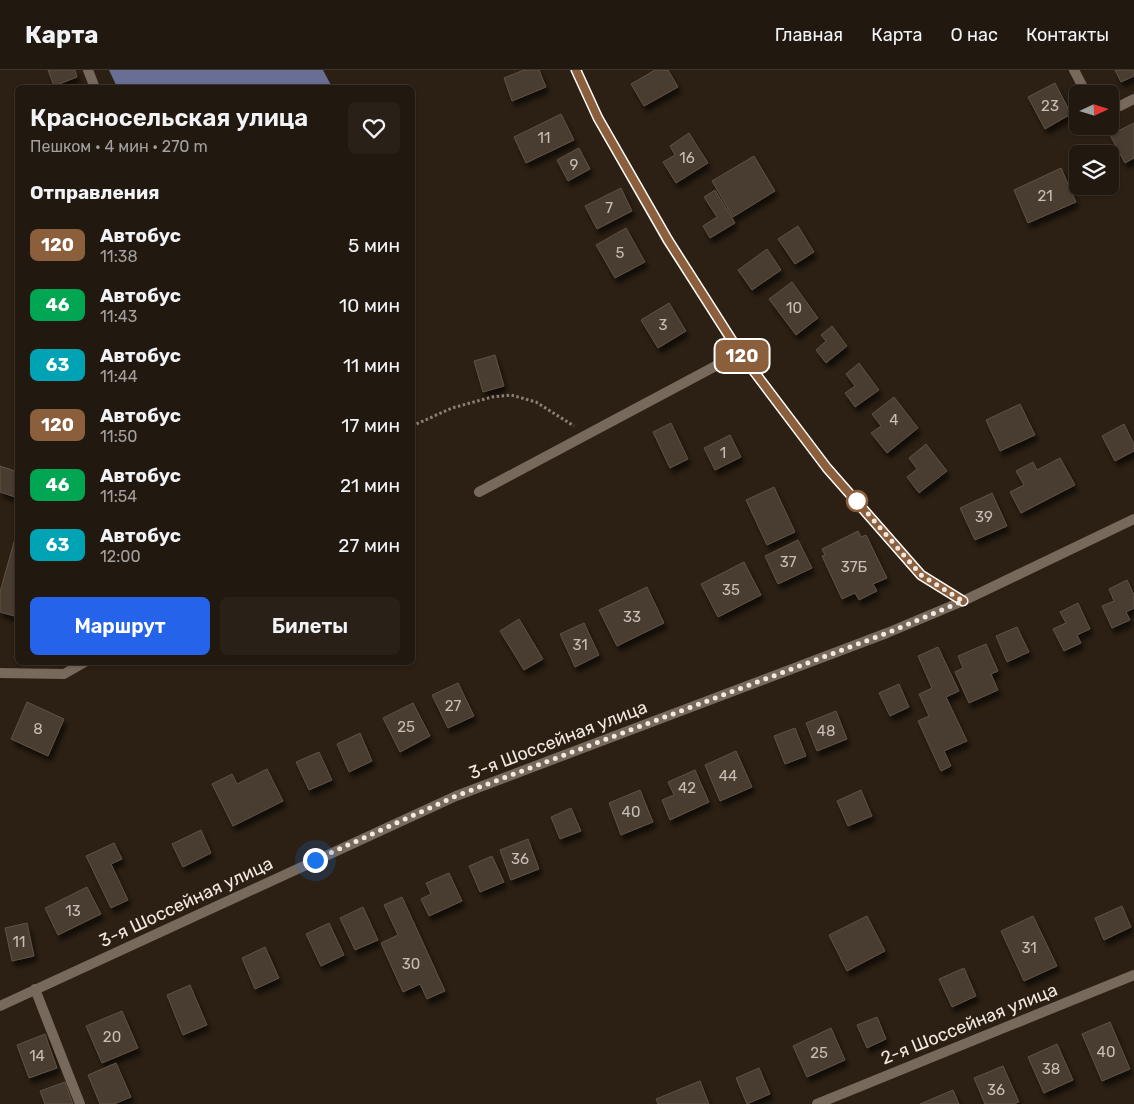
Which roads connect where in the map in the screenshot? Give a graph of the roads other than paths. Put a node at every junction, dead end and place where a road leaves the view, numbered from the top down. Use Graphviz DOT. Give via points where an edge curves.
graph roads {
  1 [pos="88,70"];
  2 [pos="576,70"];
  3 [pos="1074,70"];
  4 [pos="94,85"];
  5 [pos="1082,85"];
  6 [pos="1134,99"];
  7 [pos="1119,106"];
  8 [pos="740,353"];
  9 [pos="479,492"];
  10 [pos="1134,519"];
  11 [pos="963,601"];
  12 [pos="80,665"];
  13 [pos="0,674"];
  14 [pos="1134,975"];
  15 [pos="35,990"];
  16 [pos="0,1006"];
  17 [pos="80,1104"];
  18 [pos="817,1104"];
  1 -- 4 [label="street"];
  2 -- 8 [label="street" via="598,118 668,240"];
  3 -- 5 [label="street"];
  6 -- 7 [label="street"];
  8 -- 9 [label="street"];
  8 -- 11 [label="street" via="827,468 921,575"];
  10 -- 11 [label="street, 3-я Шоссейная улица"];
  11 -- 15 [label="street, 3-я Шоссейная улица" via="887,633 456,796"];
  12 -- 13 [label="street" via="64,674"];
  14 -- 18 [label="street, 2-я Шоссейная улица"];
  15 -- 16 [label="street, 3-я Шоссейная улица"];
  15 -- 17 [label="street"];
}
